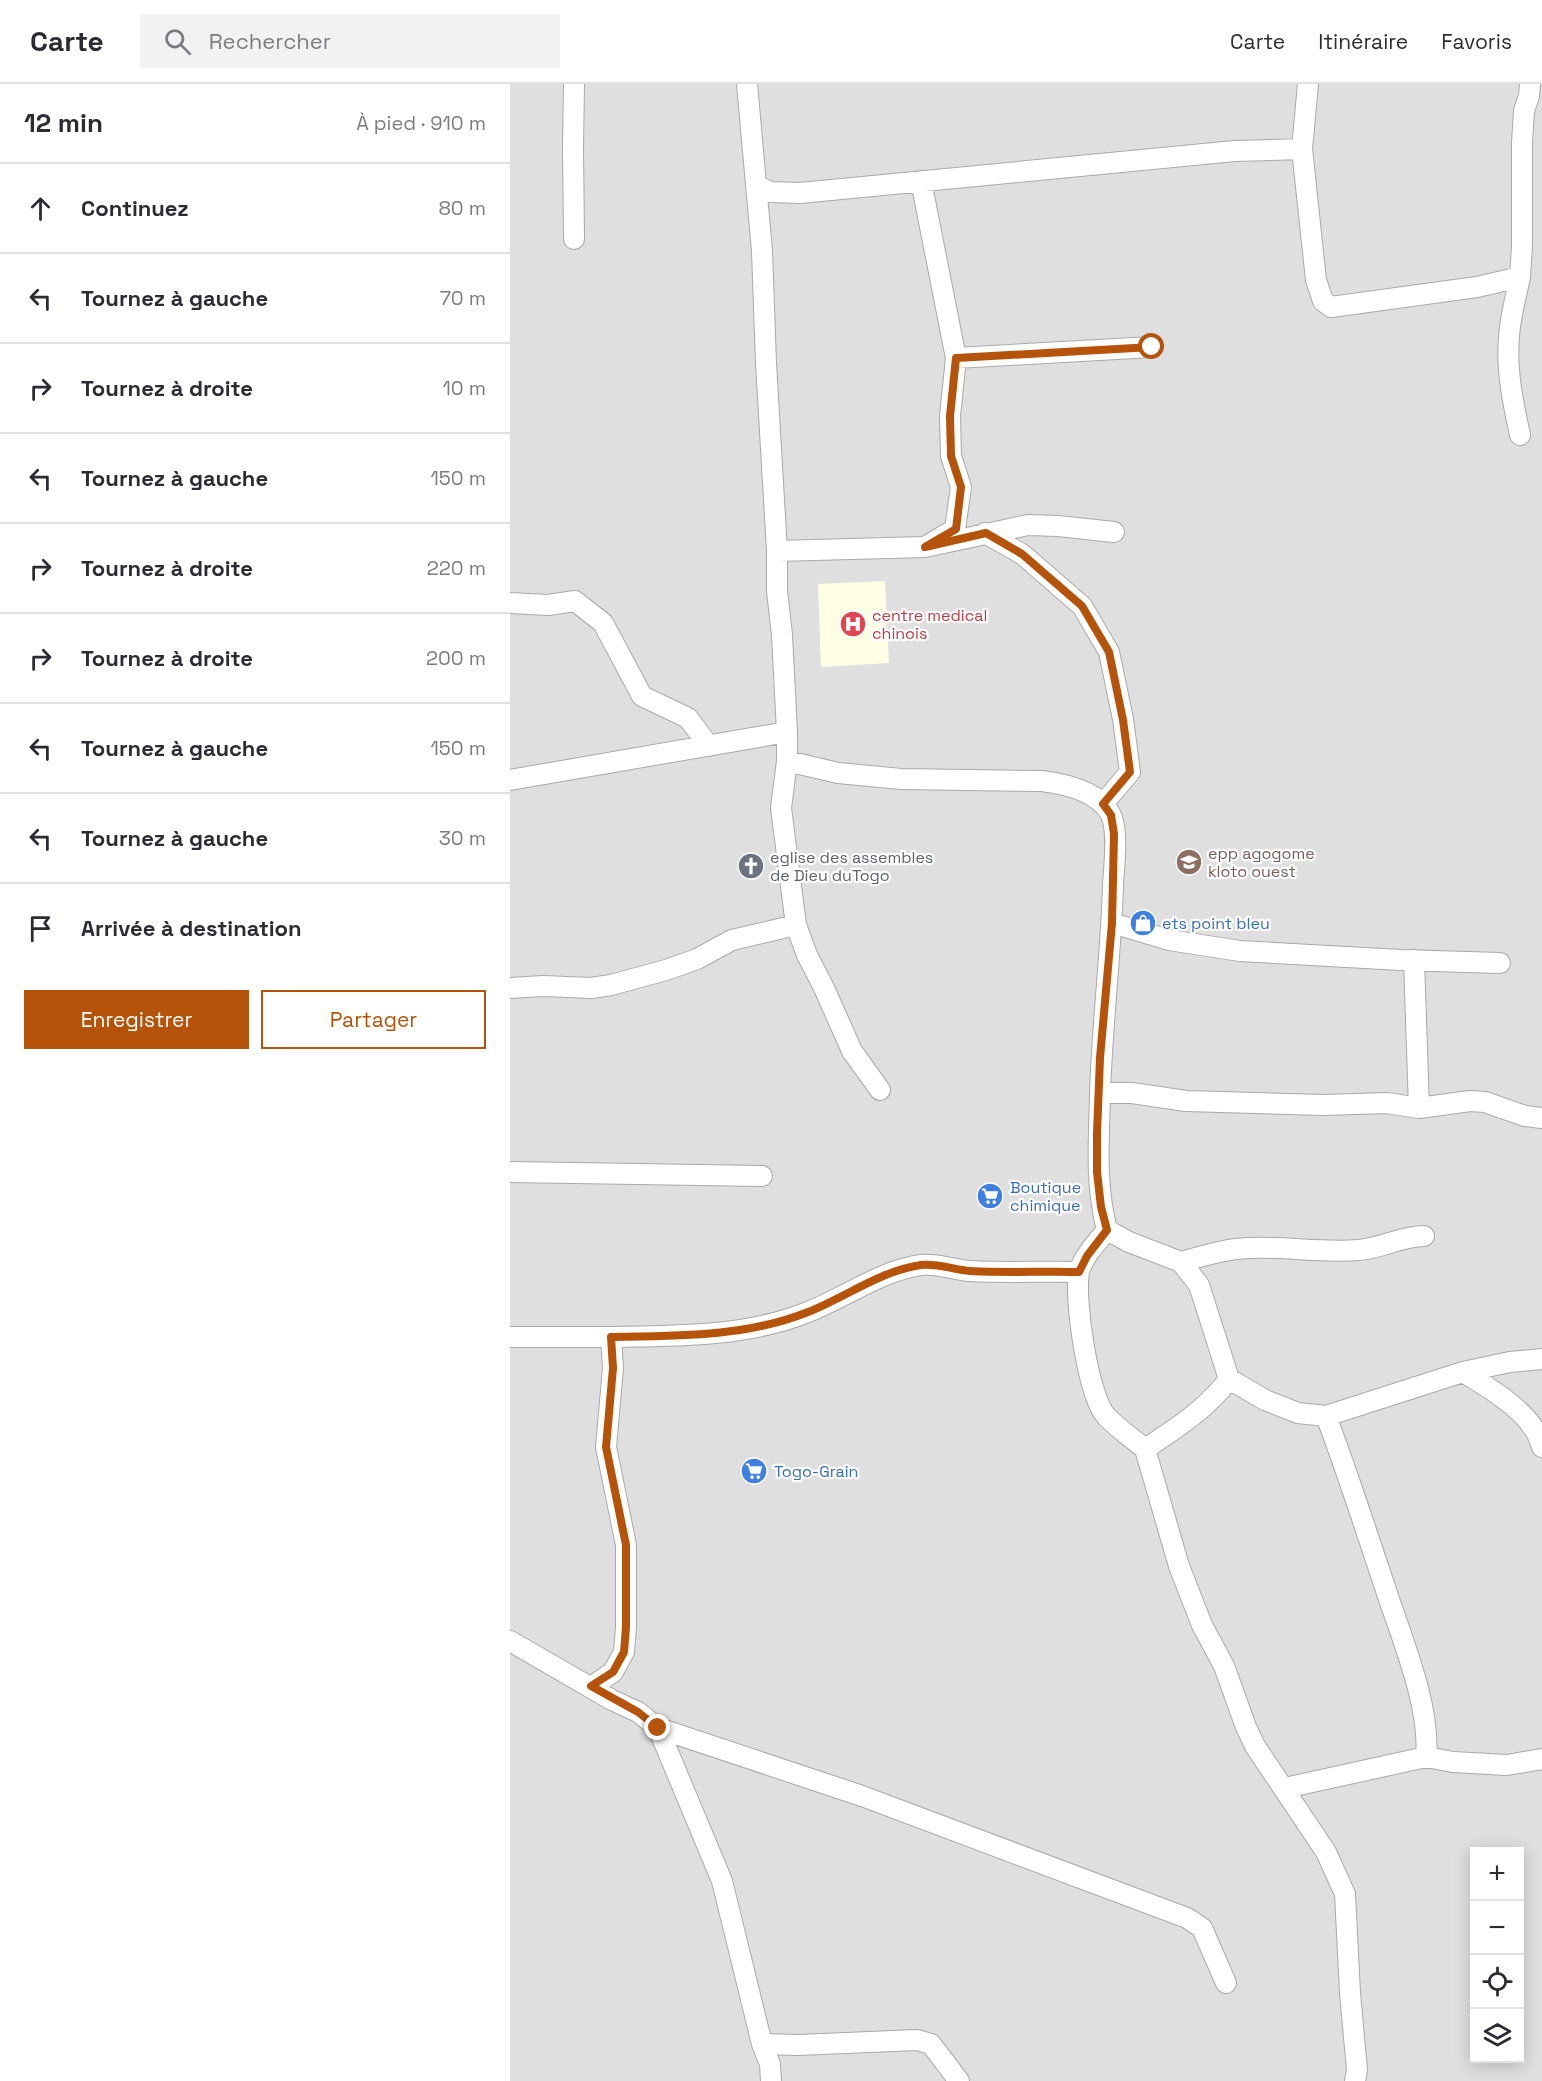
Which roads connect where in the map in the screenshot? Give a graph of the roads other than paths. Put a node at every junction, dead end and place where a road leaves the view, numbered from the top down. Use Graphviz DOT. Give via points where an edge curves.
graph roads {
  1 [pos="574,84"];
  2 [pos="747,84"];
  3 [pos="1308,84"];
  4 [pos="1530,84"];
  5 [pos="1302,149"];
  6 [pos="921,181"];
  7 [pos="758,186"];
  8 [pos="574,239"];
  9 [pos="1520,278"];
  10 [pos="1152,347"];
  11 [pos="956,358"];
  12 [pos="1520,435"];
  13 [pos="1114,532"];
  14 [pos="986,533"];
  15 [pos="925,547"];
  16 [pos="777,551"];
  17 [pos="510,603"];
  18 [pos="787,732"];
  19 [pos="709,746"];
  20 [pos="787,761"];
  21 [pos="510,780"];
  22 [pos="1103,804"];
  23 [pos="1112,923"];
  24 [pos="796,925"];
  25 [pos="1414,960"];
  26 [pos="1500,963"];
  27 [pos="510,988"];
  28 [pos="880,1090"];
  29 [pos="1100,1093"];
  30 [pos="1419,1108"];
  31 [pos="1542,1118"];
  32 [pos="510,1172"];
  33 [pos="762,1176"];
  34 [pos="1107,1230"];
  35 [pos="1424,1236"];
  36 [pos="1180,1262"];
  37 [pos="1079,1272"];
  38 [pos="510,1337"];
  39 [pos="611,1337"];
  40 [pos="1542,1359"];
  41 [pos="1463,1372"];
  42 [pos="1229,1379"];
  43 [pos="1326,1416"];
  44 [pos="1542,1447"];
  45 [pos="1144,1449"];
  46 [pos="510,1641"];
  47 [pos="591,1686"];
  48 [pos="658,1728"];
  49 [pos="1425,1757"];
  50 [pos="1542,1759"];
  51 [pos="1285,1788"];
  52 [pos="1226,1983"];
  53 [pos="762,2044"];
  54 [pos="771,2081"];
  55 [pos="959,2081"];
  56 [pos="1355,2081"];
  1 -- 8 [label="street"];
  2 -- 7 [label="street"];
  3 -- 5 [label="street"];
  4 -- 9 [label="street" via="1521,143"];
  5 -- 6 [label="street" via="1235,151"];
  5 -- 9 [label="street" via="1317,280 1323,301 1331,307"];
  6 -- 7 [label="street" via="800,193 770,192"];
  6 -- 11 [label="street"];
  7 -- 16 [label="street"];
  9 -- 12 [label="street" via="1508,339"];
  10 -- 11 [label="street"];
  11 -- 15 [label="street" via="950,416 951,456 961,487 956,529"];
  13 -- 14 [label="street" via="1028,525"];
  14 -- 15 [label="street"];
  14 -- 22 [label="street" via="1022,554 1082,606 1109,652 1130,772"];
  15 -- 16 [label="street"];
  16 -- 18 [label="street"];
  17 -- 19 [label="street" via="548,605 575,601 603,623 642,696 688,718"];
  18 -- 19 [label="street"];
  18 -- 20 [label="street"];
  19 -- 21 [label="street"];
  20 -- 22 [label="street" via="838,773 901,779 1066,784"];
  20 -- 24 [label="street" via="781,808"];
  22 -- 23 [label="street" via="1111,815 1114,834"];
  23 -- 25 [label="street" via="1169,940 1240,951"];
  23 -- 29 [label="street"];
  24 -- 27 [label="street" via="732,940 697,959 611,985"];
  24 -- 28 [label="street" via="852,1051"];
  25 -- 26 [label="street"];
  25 -- 30 [label="street"];
  29 -- 30 [label="street" via="1186,1101 1387,1103"];
  29 -- 34 [label="street" via="1097,1172"];
  30 -- 31 [label="street" via="1485,1102"];
  32 -- 33 [label="street"];
  34 -- 36 [label="street"];
  34 -- 37 [label="street"];
  35 -- 36 [label="street" via="1399,1239 1368,1250 1248,1248"];
  36 -- 42 [label="street" via="1199,1285"];
  37 -- 39 [label="street" via="967,1271 922,1265 898,1270 808,1312 779,1321 740,1330"];
  37 -- 45 [label="street" via="1081,1318 1096,1396 1105,1415"];
  38 -- 39 [label="street"];
  39 -- 47 [label="street" via="613,1368 606,1447 626,1545 626,1627 624,1652 613,1672"];
  40 -- 41 [label="street"];
  41 -- 43 [label="street"];
  41 -- 44 [label="street" via="1511,1405 1534,1428"];
  42 -- 43 [label="street" via="1298,1413"];
  42 -- 45 [label="street" via="1215,1397"];
  43 -- 49 [label="street" via="1362,1512 1413,1675 1426,1727"];
  45 -- 51 [label="street" via="1187,1589 1224,1666 1246,1726"];
  46 -- 47 [label="street"];
  47 -- 48 [label="street"];
  48 -- 52 [label="street" via="862,1796 1187,1918 1202,1928"];
  48 -- 53 [label="street" via="722,1881"];
  49 -- 50 [label="street" via="1507,1765"];
  49 -- 51 [label="street"];
  51 -- 56 [label="street" via="1326,1852 1345,1894"];
  53 -- 54 [label="street" via="770,2064"];
  53 -- 55 [label="street" via="918,2040 931,2044"];
}
